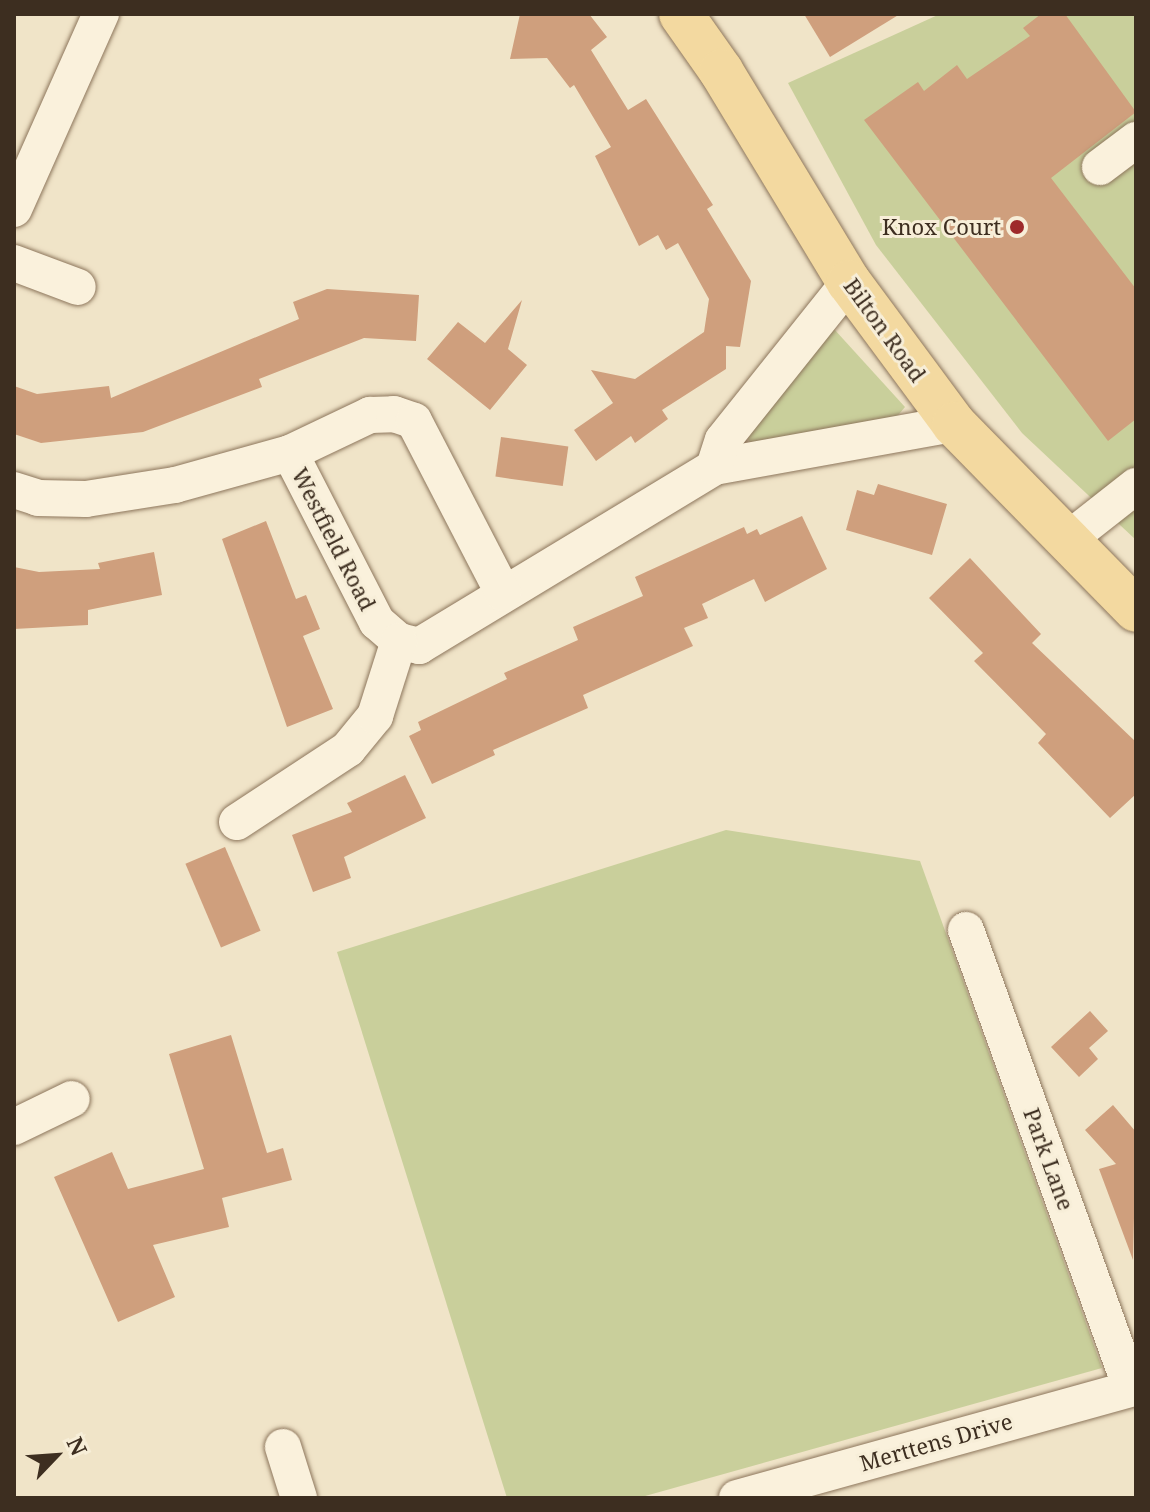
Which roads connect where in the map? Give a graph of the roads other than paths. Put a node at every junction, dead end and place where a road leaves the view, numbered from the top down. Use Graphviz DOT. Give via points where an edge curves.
graph roads {
  1 [pos="101,14"];
  2 [pos="681,14"];
  3 [pos="1136,140"];
  4 [pos="1100,167"];
  5 [pos="14,209"];
  6 [pos="14,263"];
  7 [pos="849,282"];
  8 [pos="78,287"];
  9 [pos="954,424"];
  10 [pos="290,453"];
  11 [pos="714,467"];
  12 [pos="1136,486"];
  13 [pos="14,490"];
  14 [pos="1066,541"];
  15 [pos="503,593"];
  16 [pos="1136,610"];
  17 [pos="399,641"];
  18 [pos="237,822"];
  19 [pos="966,930"];
  20 [pos="72,1099"];
  21 [pos="14,1127"];
  22 [pos="1133,1387"];
  23 [pos="283,1447"];
  24 [pos="299,1498"];
  25 [pos="737,1498"];
  1 -- 5 [label="street"];
  2 -- 7 [label="main road, Bilton Road"];
  3 -- 4 [label="street"];
  6 -- 8 [label="street"];
  7 -- 9 [label="main road, Bilton Road"];
  7 -- 11 [label="street" via="723,440"];
  9 -- 11 [label="street"];
  9 -- 14 [label="main road, Bilton Road"];
  10 -- 13 [label="street, Westfield Road" via="175,485 86,499 38,498"];
  10 -- 15 [label="street, Westfield Road" via="370,415 394,414 414,421"];
  10 -- 17 [label="street, Westfield Road" via="377,622"];
  11 -- 15 [label="street"];
  12 -- 14 [label="street"];
  14 -- 16 [label="main road, Bilton Road"];
  15 -- 17 [label="street" via="419,646"];
  17 -- 18 [label="street" via="375,716 348,749"];
  19 -- 22 [label="street, Park Lane"];
  20 -- 21 [label="street"];
  22 -- 25 [label="street, Merttens Drive"];
  23 -- 24 [label="street"];
}
